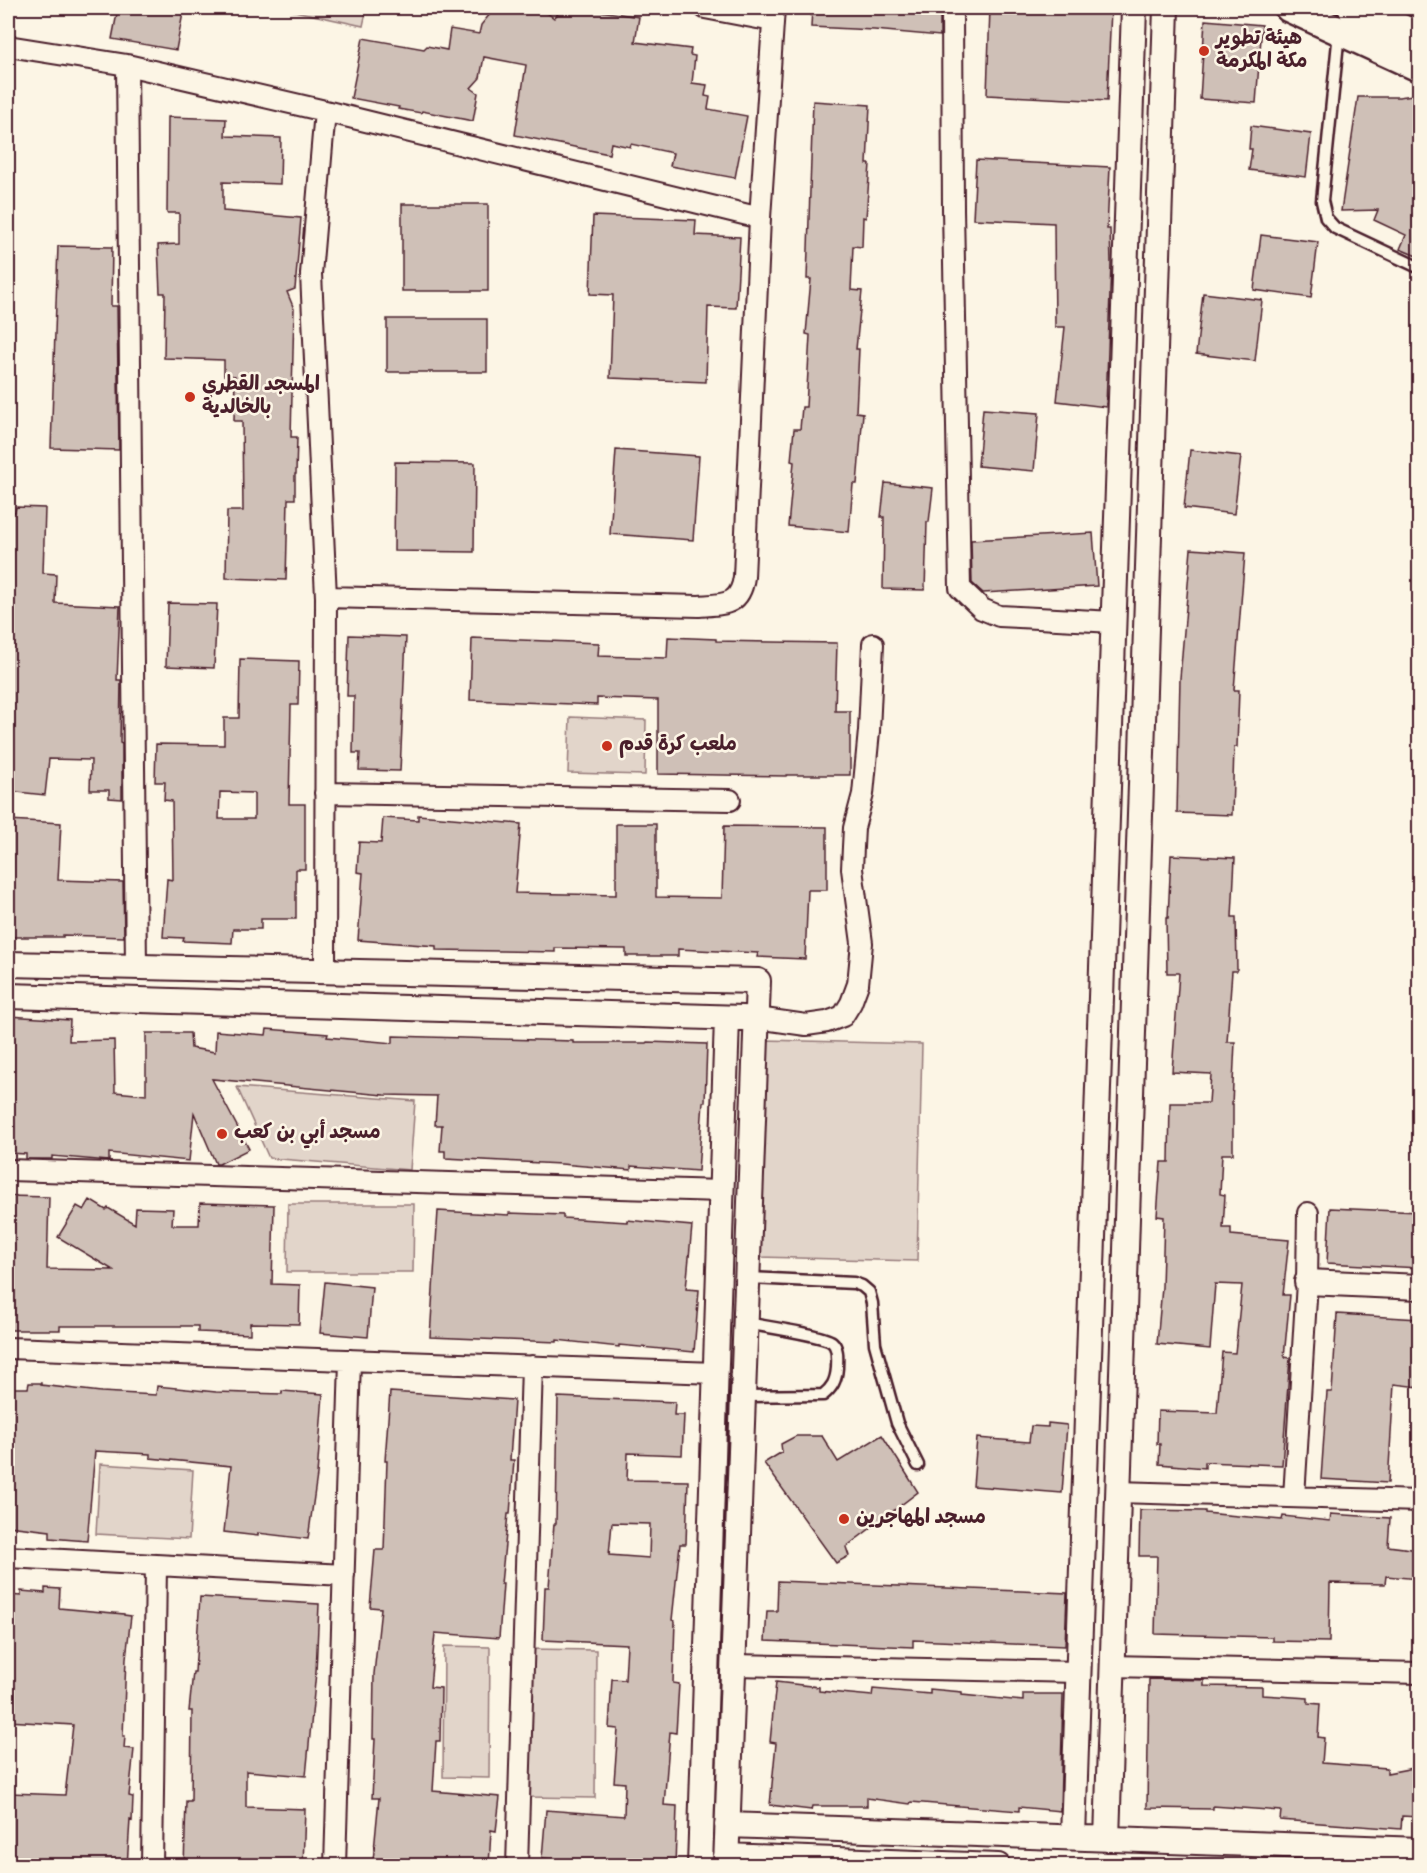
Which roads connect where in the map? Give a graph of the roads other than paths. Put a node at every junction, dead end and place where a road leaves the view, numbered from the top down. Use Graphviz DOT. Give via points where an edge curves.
graph roads {
  1 [pos="705,8"];
  2 [pos="951,8"];
  3 [pos="1134,8"];
  4 [pos="1166,8"];
  5 [pos="1289,8"];
  6 [pos="773,14"];
  7 [pos="1347,20"];
  8 [pos="1419,41"];
  9 [pos="8,46"];
  10 [pos="128,65"];
  11 [pos="1419,68"];
  12 [pos="325,111"];
  13 [pos="760,218"];
  14 [pos="1419,268"];
  15 [pos="326,597"];
  16 [pos="1114,622"];
  17 [pos="873,644"];
  18 [pos="326,793"];
  19 [pos="730,800"];
  20 [pos="8,964"];
  21 [pos="136,967"];
  22 [pos="325,971"];
  23 [pos="8,996"];
  24 [pos="727,1018"];
  25 [pos="757,1018"];
  26 [pos="8,1170"];
  27 [pos="722,1191"];
  28 [pos="1308,1213"];
  29 [pos="747,1278"];
  30 [pos="1307,1282"];
  31 [pos="1419,1287"];
  32 [pos="746,1323"];
  33 [pos="8,1348"];
  34 [pos="350,1360"];
  35 [pos="532,1366"];
  36 [pos="716,1373"];
  37 [pos="743,1396"];
  38 [pos="918,1465"];
  39 [pos="1117,1492"];
  40 [pos="1294,1497"];
  41 [pos="1419,1501"];
  42 [pos="8,1557"];
  43 [pos="156,1565"];
  44 [pos="344,1575"];
  45 [pos="733,1665"];
  46 [pos="1111,1665"];
  47 [pos="1078,1672"];
  48 [pos="1419,1673"];
  49 [pos="728,1825"];
  50 [pos="1073,1837"];
  51 [pos="1107,1839"];
  52 [pos="1419,1850"];
  53 [pos="726,1861"];
  54 [pos="978,1865"];
  55 [pos="152,1866"];
  56 [pos="335,1866"];
  57 [pos="517,1866"];
  58 [pos="700,1866"];
  59 [pos="998,1866"];
  1 -- 6 [label="street"];
  2 -- 16 [label="street" via="960,588 981,609 999,616"];
  3 -- 16 [label="street"];
  4 -- 39 [label="street"];
  5 -- 7 [label="main road"];
  6 -- 13 [label="street"];
  7 -- 8 [label="highway"];
  7 -- 11 [label="main road"];
  7 -- 14 [label="lane" via="1322,201 1326,218 1335,228"];
  9 -- 10 [label="street"];
  10 -- 12 [label="street"];
  10 -- 21 [label="street"];
  12 -- 13 [label="street"];
  12 -- 15 [label="street" via="311,274"];
  13 -- 15 [label="street" via="744,577 738,596 727,603 699,606"];
  15 -- 18 [label="street"];
  16 -- 47 [label="street"];
  17 -- 25 [label="street" via="863,794 854,828 852,869 862,943 858,984 843,1016 827,1022 806,1025"];
  18 -- 19 [label="street"];
  18 -- 22 [label="street"];
  20 -- 21 [label="street"];
  21 -- 22 [label="street"];
  22 -- 25 [label="street" via="758,981"];
  23 -- 24 [label="street"];
  24 -- 25 [label="street"];
  24 -- 27 [label="street"];
  25 -- 29 [label="street"];
  26 -- 27 [label="street"];
  27 -- 36 [label="street"];
  28 -- 30 [label="street"];
  29 -- 32 [label="street"];
  29 -- 38 [label="lane" via="854,1283 869,1292 874,1344 890,1401"];
  30 -- 31 [label="street"];
  30 -- 40 [label="street"];
  32 -- 37 [label="street"];
  32 -- 37 [label="lane" via="832,1342 837,1351 836,1376 832,1388 822,1395"];
  33 -- 34 [label="street"];
  34 -- 35 [label="street"];
  34 -- 44 [label="street"];
  35 -- 36 [label="street"];
  35 -- 57 [label="street"];
  36 -- 58 [label="street"];
  37 -- 45 [label="street"];
  39 -- 40 [label="street"];
  39 -- 46 [label="street"];
  40 -- 41 [label="street"];
  42 -- 43 [label="street"];
  43 -- 44 [label="street"];
  43 -- 55 [label="street"];
  44 -- 56 [label="street"];
  45 -- 47 [label="street"];
  45 -- 49 [label="street"];
  46 -- 48 [label="street"];
  46 -- 51 [label="street"];
  47 -- 50 [label="street"];
  49 -- 50 [label="street"];
  49 -- 53 [label="street"];
  50 -- 51 [label="street"];
  51 -- 52 [label="street"];
  53 -- 54 [label="street"];
  54 -- 59 [label="street"];
}
